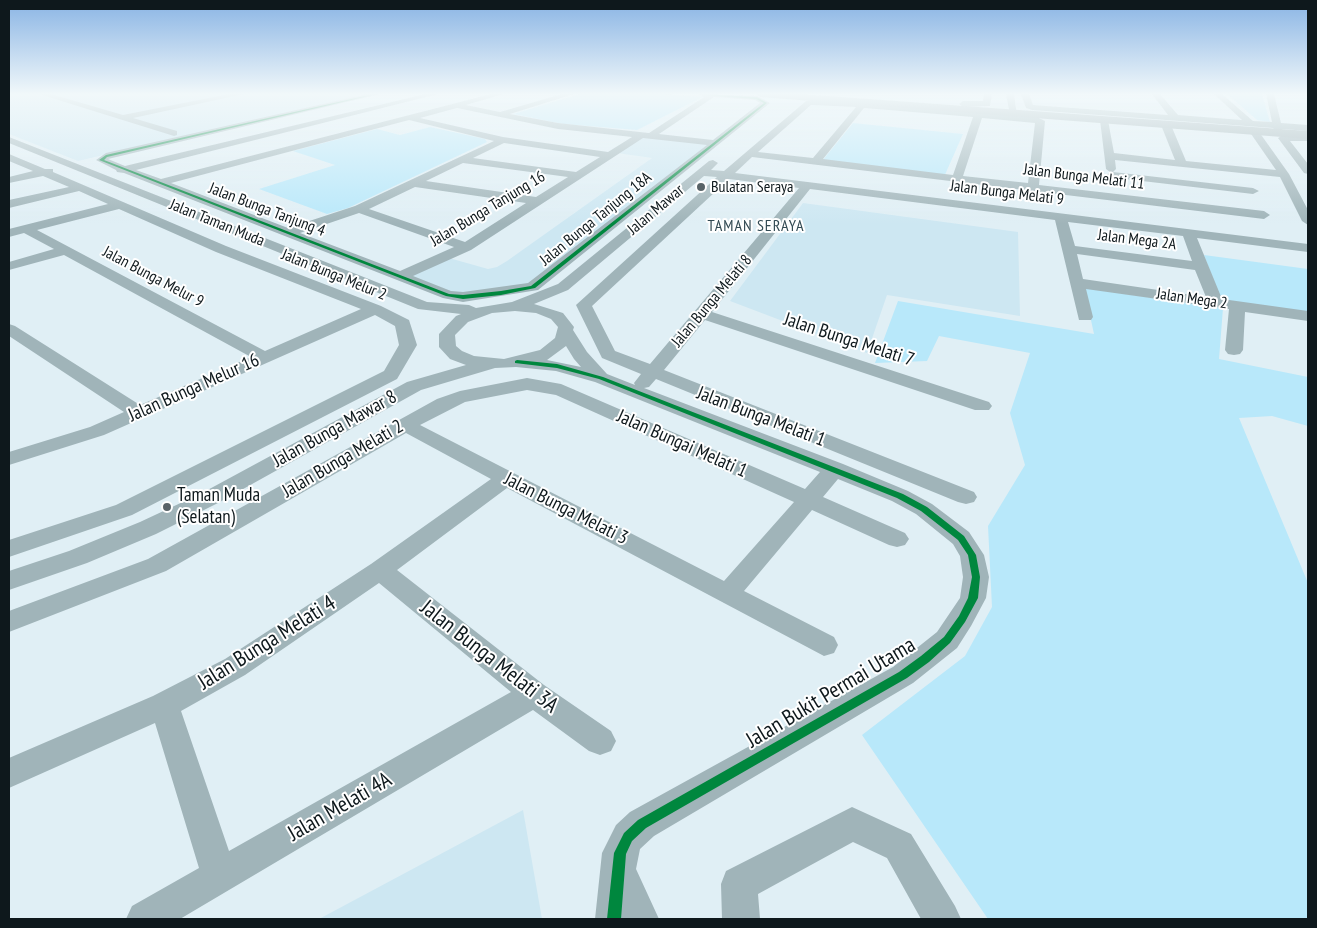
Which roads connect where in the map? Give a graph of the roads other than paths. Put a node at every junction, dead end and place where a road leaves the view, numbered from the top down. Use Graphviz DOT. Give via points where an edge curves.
graph roads {
  1 [pos="147,137"];
  2 [pos="191,137"];
  3 [pos="257,137"];
  4 [pos="334,137"];
  5 [pos="491,137"];
  6 [pos="637,137"];
  7 [pos="666,137"];
  8 [pos="724,137"];
  9 [pos="769,137"];
  10 [pos="835,137"];
  11 [pos="969,137"];
  12 [pos="1038,137"];
  13 [pos="1106,137"];
  14 [pos="1175,137"];
  15 [pos="1259,137"];
  16 [pos="1282,137"];
  17 [pos="9,140"];
  18 [pos="503,140"];
  19 [pos="718,142"];
  20 [pos="738,142"];
  21 [pos="96,150"];
  22 [pos="724,154"];
  23 [pos="751,154"];
  24 [pos="610,155"];
  25 [pos="9,156"];
  26 [pos="1110,156"];
  27 [pos="75,160"];
  28 [pos="462,160"];
  29 [pos="1305,160"];
  30 [pos="815,162"];
  31 [pos="1182,163"];
  32 [pos="124,170"];
  33 [pos="1308,171"];
  34 [pos="46,172"];
  35 [pos="702,172"];
  36 [pos="1284,174"];
  37 [pos="728,175"];
  38 [pos="1112,175"];
  39 [pos="99,176"];
  40 [pos="578,176"];
  41 [pos="953,178"];
  42 [pos="9,180"];
  43 [pos="160,183"];
  44 [pos="414,183"];
  45 [pos="807,185"];
  46 [pos="79,188"];
  47 [pos="1033,188"];
  48 [pos="1252,191"];
  49 [pos="1116,197"];
  50 [pos="537,201"];
  51 [pos="939,202"];
  52 [pos="9,204"];
  53 [pos="120,205"];
  54 [pos="359,209"];
  55 [pos="1264,215"];
  56 [pos="1061,217"];
  57 [pos="1308,221"];
  58 [pos="26,229"];
  59 [pos="290,232"];
  60 [pos="9,233"];
  61 [pos="1188,233"];
  62 [pos="466,247"];
  63 [pos="1308,248"];
  64 [pos="1069,249"];
  65 [pos="66,250"];
  66 [pos="9,266"];
  67 [pos="1201,266"];
  68 [pos="401,276"];
  69 [pos="1077,282"];
  70 [pos="533,287"];
  71 [pos="563,287"];
  72 [pos="1216,303"];
  73 [pos="424,306"];
  74 [pos="516,306"];
  75 [pos="1237,306"];
  76 [pos="375,309"];
  77 [pos="489,309"];
  78 [pos="702,314"];
  79 [pos="1308,316"];
  80 [pos="1085,317"];
  81 [pos="565,327"];
  82 [pos="9,329"];
  83 [pos="447,340"];
  84 [pos="1234,350"];
  85 [pos="264,357"];
  86 [pos="517,362"];
  87 [pos="491,364"];
  88 [pos="601,378"];
  89 [pos="643,383"];
  90 [pos="414,386"];
  91 [pos="460,397"];
  92 [pos="982,406"];
  93 [pos="139,413"];
  94 [pos="404,424"];
  95 [pos="9,459"];
  96 [pos="834,470"];
  97 [pos="506,478"];
  98 [pos="966,497"];
  99 [pos="808,500"];
  100 [pos="897,539"];
  101 [pos="9,549"];
  102 [pos="380,570"];
  103 [pos="9,581"];
  104 [pos="728,593"];
  105 [pos="9,622"];
  106 [pos="824,645"];
  107 [pos="534,694"];
  108 [pos="164,705"];
  109 [pos="600,741"];
  110 [pos="9,772"];
  111 [pos="619,872"];
  112 [pos="220,877"];
  113 [pos="145,919"];
  114 [pos="614,919"];
  115 [pos="640,919"];
  116 [pos="741,919"];
  117 [pos="942,919"];
  1 -- 21 [label="street"];
  2 -- 32 [label="street, Jalan Bunga Tanjung 4" via="101,160"];
  3 -- 32 [label="street"];
  4 -- 43 [label="street"];
  5 -- 18 [label="street"];
  6 -- 24 [label="street, Jalan Bunga Tanjung 16"];
  7 -- 19 [label="street"];
  8 -- 19 [label="street, Jalan Bunga Tanjung 18A"];
  9 -- 23 [label="street"];
  10 -- 30 [label="street"];
  11 -- 41 [label="street"];
  12 -- 47 [label="street"];
  13 -- 26 [label="street"];
  14 -- 31 [label="street"];
  15 -- 36 [label="street"];
  16 -- 29 [label="street"];
  17 -- 27 [label="street, Jalan Taman Muda" via="57,159"];
  18 -- 24 [label="street"];
  18 -- 28 [label="street"];
  19 -- 20 [label="street"];
  19 -- 70 [label="street, Jalan Bunga Tanjung 18A"];
  22 -- 35 [label="street, Jalan Mawar"];
  23 -- 30 [label="street, Jalan Bunga Melati 11"];
  23 -- 37 [label="street"];
  24 -- 40 [label="street, Jalan Bunga Tanjung 16"];
  25 -- 34 [label="street, Jalan Bunga Melur 2"];
  26 -- 31 [label="street"];
  26 -- 38 [label="street"];
  27 -- 34 [label="street"];
  27 -- 39 [label="street, Jalan Taman Muda"];
  28 -- 40 [label="street"];
  28 -- 44 [label="street"];
  29 -- 33 [label="street"];
  30 -- 41 [label="street, Jalan Bunga Melati 11"];
  31 -- 36 [label="street"];
  32 -- 39 [label="street"];
  32 -- 43 [label="street, Jalan Bunga Tanjung 4"];
  34 -- 42 [label="street"];
  34 -- 46 [label="street, Jalan Bunga Melur 2"];
  35 -- 37 [label="street, Jalan Bunga Melati 9"];
  35 -- 71 [label="street, Jalan Mawar"];
  36 -- 57 [label="street"];
  37 -- 45 [label="street, Jalan Bunga Melati 9"];
  37 -- 89 [label="street, Jalan Bunga Melati 1" via="584,305 608,354"];
  38 -- 48 [label="street"];
  38 -- 49 [label="street"];
  39 -- 73 [label="street, Jalan Taman Muda"];
  40 -- 50 [label="street, Jalan Bunga Tanjung 16"];
  41 -- 47 [label="street, Jalan Bunga Melati 11"];
  41 -- 51 [label="street"];
  43 -- 59 [label="street, Jalan Bunga Tanjung 4"];
  44 -- 50 [label="street"];
  44 -- 54 [label="street"];
  45 -- 51 [label="street, Jalan Bunga Melati 9"];
  45 -- 78 [label="street, Jalan Bunga Melati 8"];
  46 -- 52 [label="street"];
  46 -- 53 [label="street, Jalan Bunga Melur 2"];
  47 -- 49 [label="street, Jalan Bunga Melati 11"];
  49 -- 55 [label="street, Jalan Bunga Melati 11"];
  50 -- 62 [label="street, Jalan Bunga Tanjung 16"];
  51 -- 56 [label="street, Jalan Bunga Melati 9"];
  53 -- 58 [label="street"];
  53 -- 76 [label="street, Jalan Bunga Melur 2" via="221,249"];
  54 -- 59 [label="street"];
  54 -- 62 [label="street"];
  56 -- 61 [label="street, Jalan Bunga Melati 9"];
  56 -- 64 [label="street"];
  58 -- 60 [label="street"];
  58 -- 65 [label="street, Jalan Bunga Melur 9"];
  59 -- 68 [label="street, Jalan Bunga Tanjung 4"];
  61 -- 63 [label="street, Jalan Bunga Melati 9"];
  61 -- 67 [label="street"];
  62 -- 68 [label="street, Jalan Bunga Tanjung 16"];
  64 -- 67 [label="street, Jalan Mega 2A"];
  64 -- 69 [label="street"];
  65 -- 66 [label="street"];
  65 -- 85 [label="street, Jalan Bunga Melur 9"];
  67 -- 72 [label="street"];
  68 -- 70 [label="street, Jalan Bunga Tanjung 4" via="463,298"];
  69 -- 72 [label="street, Jalan Mega 2"];
  69 -- 80 [label="street"];
  71 -- 74 [label="street, Jalan Mawar"];
  71 -- 81 [label="street"];
  72 -- 75 [label="street, Jalan Mega 2"];
  73 -- 77 [label="street, Jalan Taman Muda" via="455,310"];
  73 -- 83 [label="street, Jalan Taman Muda"];
  74 -- 77 [label="street"];
  74 -- 81 [label="street" via="539,309 557,316"];
  75 -- 79 [label="street, Jalan Mega 2"];
  75 -- 84 [label="street"];
  76 -- 85 [label="street, Jalan Bunga Melur 16"];
  76 -- 101 [label="street, Jalan Bunga Melur 2" via="403,323 408,345 391,375 156,495 87,524"];
  77 -- 83 [label="street" via="462,319"];
  78 -- 89 [label="street, Jalan Bunga Melati 8"];
  78 -- 92 [label="street, Jalan Bunga Melati 7"];
  81 -- 86 [label="street" via="564,340 546,354"];
  81 -- 88 [label="street, Jalan Bukit Permai Utama" via="580,356"];
  82 -- 93 [label="street"];
  83 -- 87 [label="street" via="456,355"];
  83 -- 90 [label="street, Jalan Bunga Mawar 8" via="438,362"];
  85 -- 93 [label="street, Jalan Bunga Melur 16"];
  86 -- 87 [label="street"];
  86 -- 88 [label="street, Jalan Bukit Permai Utama" via="557,366"];
  87 -- 90 [label="street, Jalan Bunga Mawar 8"];
  88 -- 89 [label="street, Jalan Bukit Permai Utama"];
  89 -- 96 [label="street, Jalan Bukit Permai Utama"];
  89 -- 98 [label="street, Jalan Bunga Melati 1"];
  90 -- 103 [label="street, Jalan Bunga Mawar 8" via="210,498 148,528"];
  91 -- 94 [label="street, Jalan Bunga Melati 2"];
  91 -- 99 [label="street, Jalan Bungai Melati 1" via="527,384 552,388"];
  93 -- 95 [label="street, Jalan Bunga Melur 16" via="84,436"];
  94 -- 97 [label="street, Jalan Bunga Melati 3"];
  94 -- 105 [label="street, Jalan Bunga Melati 2" via="158,566"];
  96 -- 99 [label="street"];
  96 -- 111 [label="street, Jalan Bukit Permai Utama" via="924,509 961,538 972,555 976,577 973,598 962,619 947,640 903,675 642,824 628,837 620,853"];
  97 -- 102 [label="street, Jalan Bunga Melati 4"];
  97 -- 104 [label="street, Jalan Bunga Melati 3"];
  99 -- 100 [label="street, Jalan Bungai Melati 1"];
  99 -- 104 [label="street"];
  102 -- 107 [label="street, Jalan Bunga Melati 3A"];
  102 -- 108 [label="street, Jalan Bunga Melati 4" via="235,667"];
  104 -- 106 [label="street, Jalan Bunga Melati 3"];
  107 -- 109 [label="street, Jalan Bunga Melati 3A"];
  107 -- 112 [label="street, Jalan Melati 4A"];
  108 -- 110 [label="street, Jalan Bunga Melati 4"];
  108 -- 112 [label="street"];
  111 -- 114 [label="street, Jalan Bukit Permai Utama"];
  111 -- 115 [label="street"];
  112 -- 113 [label="street, Jalan Melati 4A"];
  116 -- 117 [label="street" via="739,884 852,824 898,846"];
}
